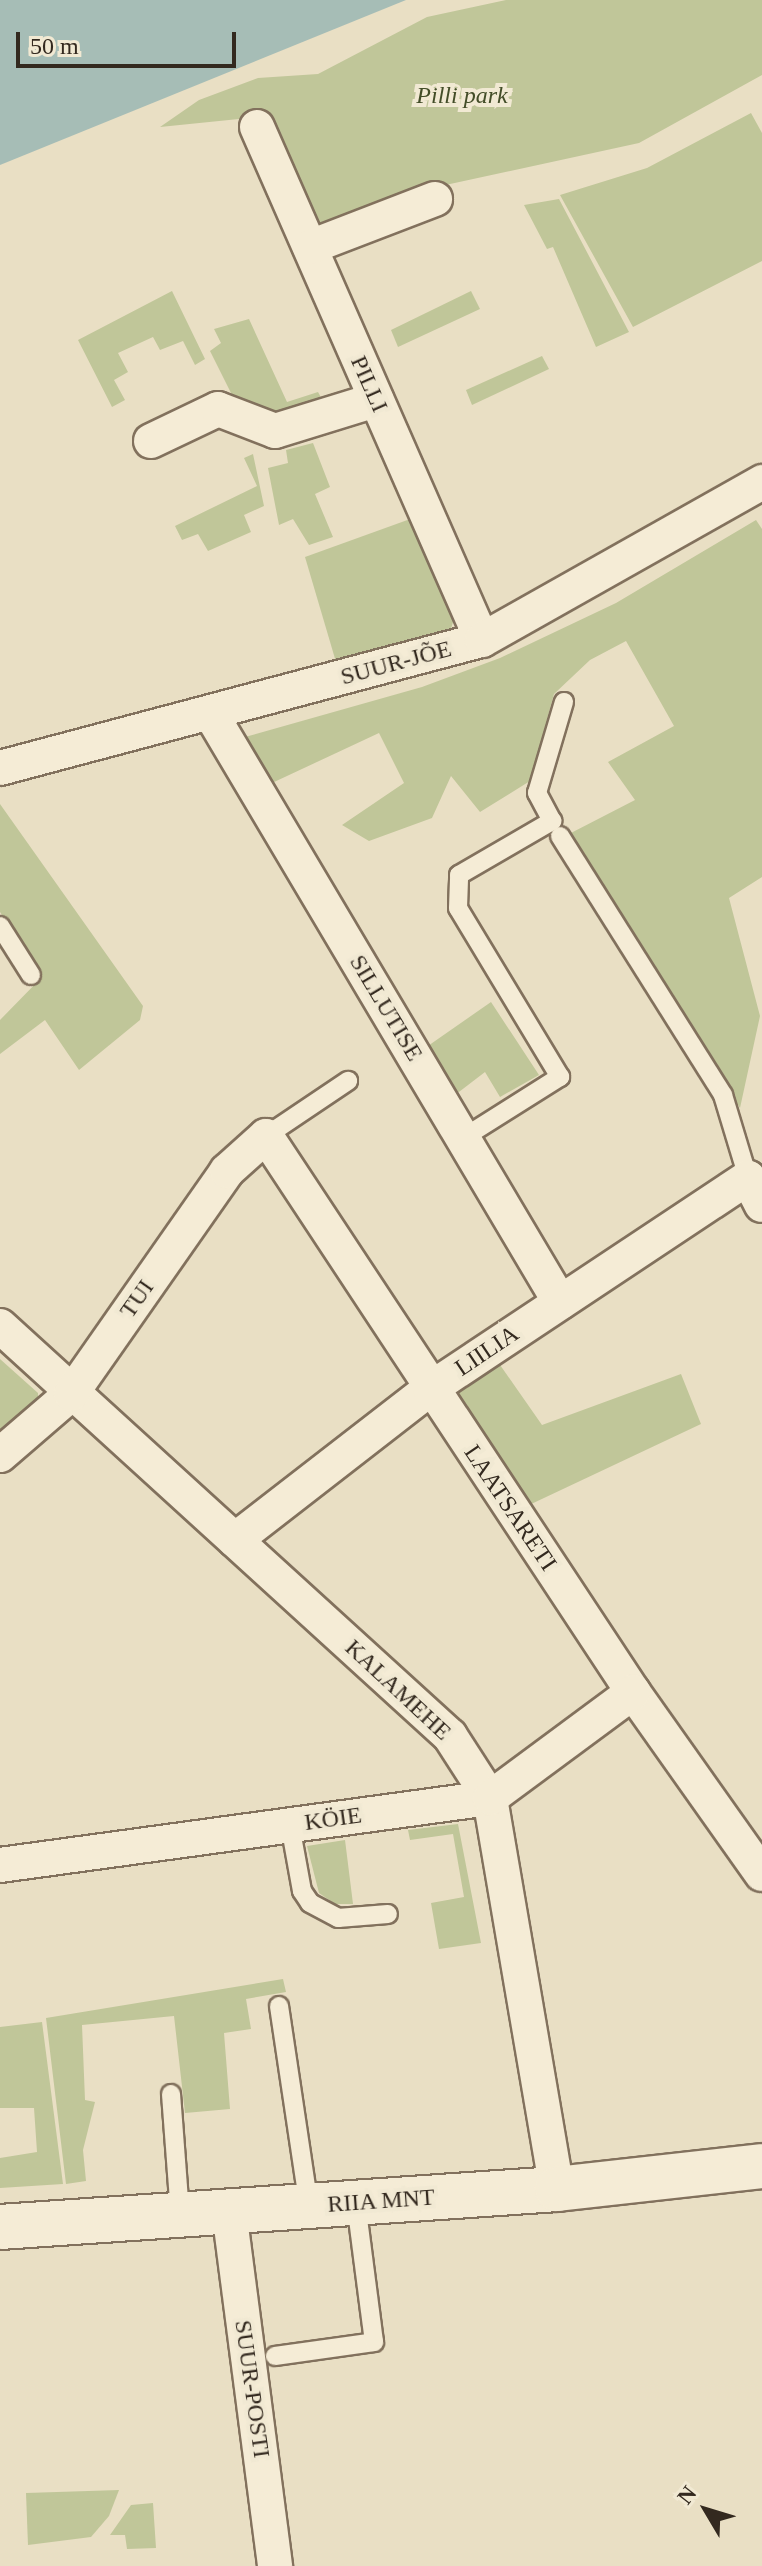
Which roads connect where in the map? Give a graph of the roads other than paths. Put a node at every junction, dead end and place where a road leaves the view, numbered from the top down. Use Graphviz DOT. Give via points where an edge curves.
graph roads {
  1 [pos="257,127"];
  2 [pos="435,199"];
  3 [pos="310,247"];
  4 [pos="376,400"];
  5 [pos="151,441"];
  6 [pos="762,482"];
  7 [pos="482,640"];
  8 [pos="564,702"];
  9 [pos="211,714"];
  10 [pos="0,768"];
  11 [pos="560,836"];
  12 [pos="0,926"];
  13 [pos="31,975"];
  14 [pos="348,1081"];
  15 [pos="266,1136"];
  16 [pos="463,1138"];
  17 [pos="755,1191"];
  18 [pos="560,1302"];
  19 [pos="0,1326"];
  20 [pos="430,1389"];
  21 [pos="71,1394"];
  22 [pos="0,1455"];
  23 [pos="235,1540"];
  24 [pos="633,1692"];
  25 [pos="490,1798"];
  26 [pos="290,1825"];
  27 [pos="0,1865"];
  28 [pos="762,1874"];
  29 [pos="388,1914"];
  30 [pos="279,2006"];
  31 [pos="171,2094"];
  32 [pos="762,2166"];
  33 [pos="557,2189"];
  34 [pos="356,2203"];
  35 [pos="309,2207"];
  36 [pos="229,2211"];
  37 [pos="180,2215"];
  38 [pos="0,2227"];
  39 [pos="275,2356"];
  40 [pos="275,2566"];
  1 -- 3 [label="street, PILLI"];
  2 -- 3 [label="street"];
  3 -- 4 [label="street, PILLI"];
  4 -- 5 [label="street" via="275,431 218,409"];
  4 -- 7 [label="street, PILLI"];
  6 -- 7 [label="street, SUUR-JÕE"];
  7 -- 9 [label="street, SUUR-JÕE"];
  8 -- 16 [label="lane" via="537,793 552,821 490,852 459,875 458,886 458,908 560,1077"];
  9 -- 10 [label="street, SUUR-JÕE"];
  9 -- 16 [label="street, SILLUTISE"];
  11 -- 17 [label="lane" via="723,1095"];
  12 -- 13 [label="lane"];
  14 -- 15 [label="lane"];
  15 -- 20 [label="street, LAATSARETI"];
  15 -- 21 [label="street, TUI" via="227,1171"];
  16 -- 18 [label="street, SILLUTISE"];
  17 -- 18 [label="street, LIILIA"];
  18 -- 20 [label="street, LIILIA"];
  19 -- 21 [label="street, KALAMEHE"];
  20 -- 23 [label="street, LIILIA"];
  20 -- 24 [label="street, LAATSARETI"];
  21 -- 22 [label="street, TUI"];
  21 -- 23 [label="street, KALAMEHE"];
  23 -- 25 [label="street, KALAMEHE" via="450,1736"];
  24 -- 25 [label="street, KÖIE"];
  24 -- 28 [label="street, LAATSARETI"];
  25 -- 26 [label="street, KÖIE"];
  25 -- 33 [label="street, KALAMEHE"];
  26 -- 27 [label="street, KÖIE"];
  26 -- 29 [label="lane" via="302,1891 310,1903 338,1918"];
  30 -- 35 [label="lane"];
  31 -- 37 [label="lane"];
  32 -- 33 [label="main road, RIIA MNT"];
  33 -- 34 [label="main road, RIIA MNT"];
  34 -- 35 [label="main road, RIIA MNT"];
  34 -- 39 [label="lane" via="374,2342"];
  35 -- 36 [label="main road, RIIA MNT"];
  36 -- 37 [label="main road, RIIA MNT"];
  36 -- 40 [label="street, SUUR-POSTI"];
  37 -- 38 [label="main road, RIIA MNT"];
}
